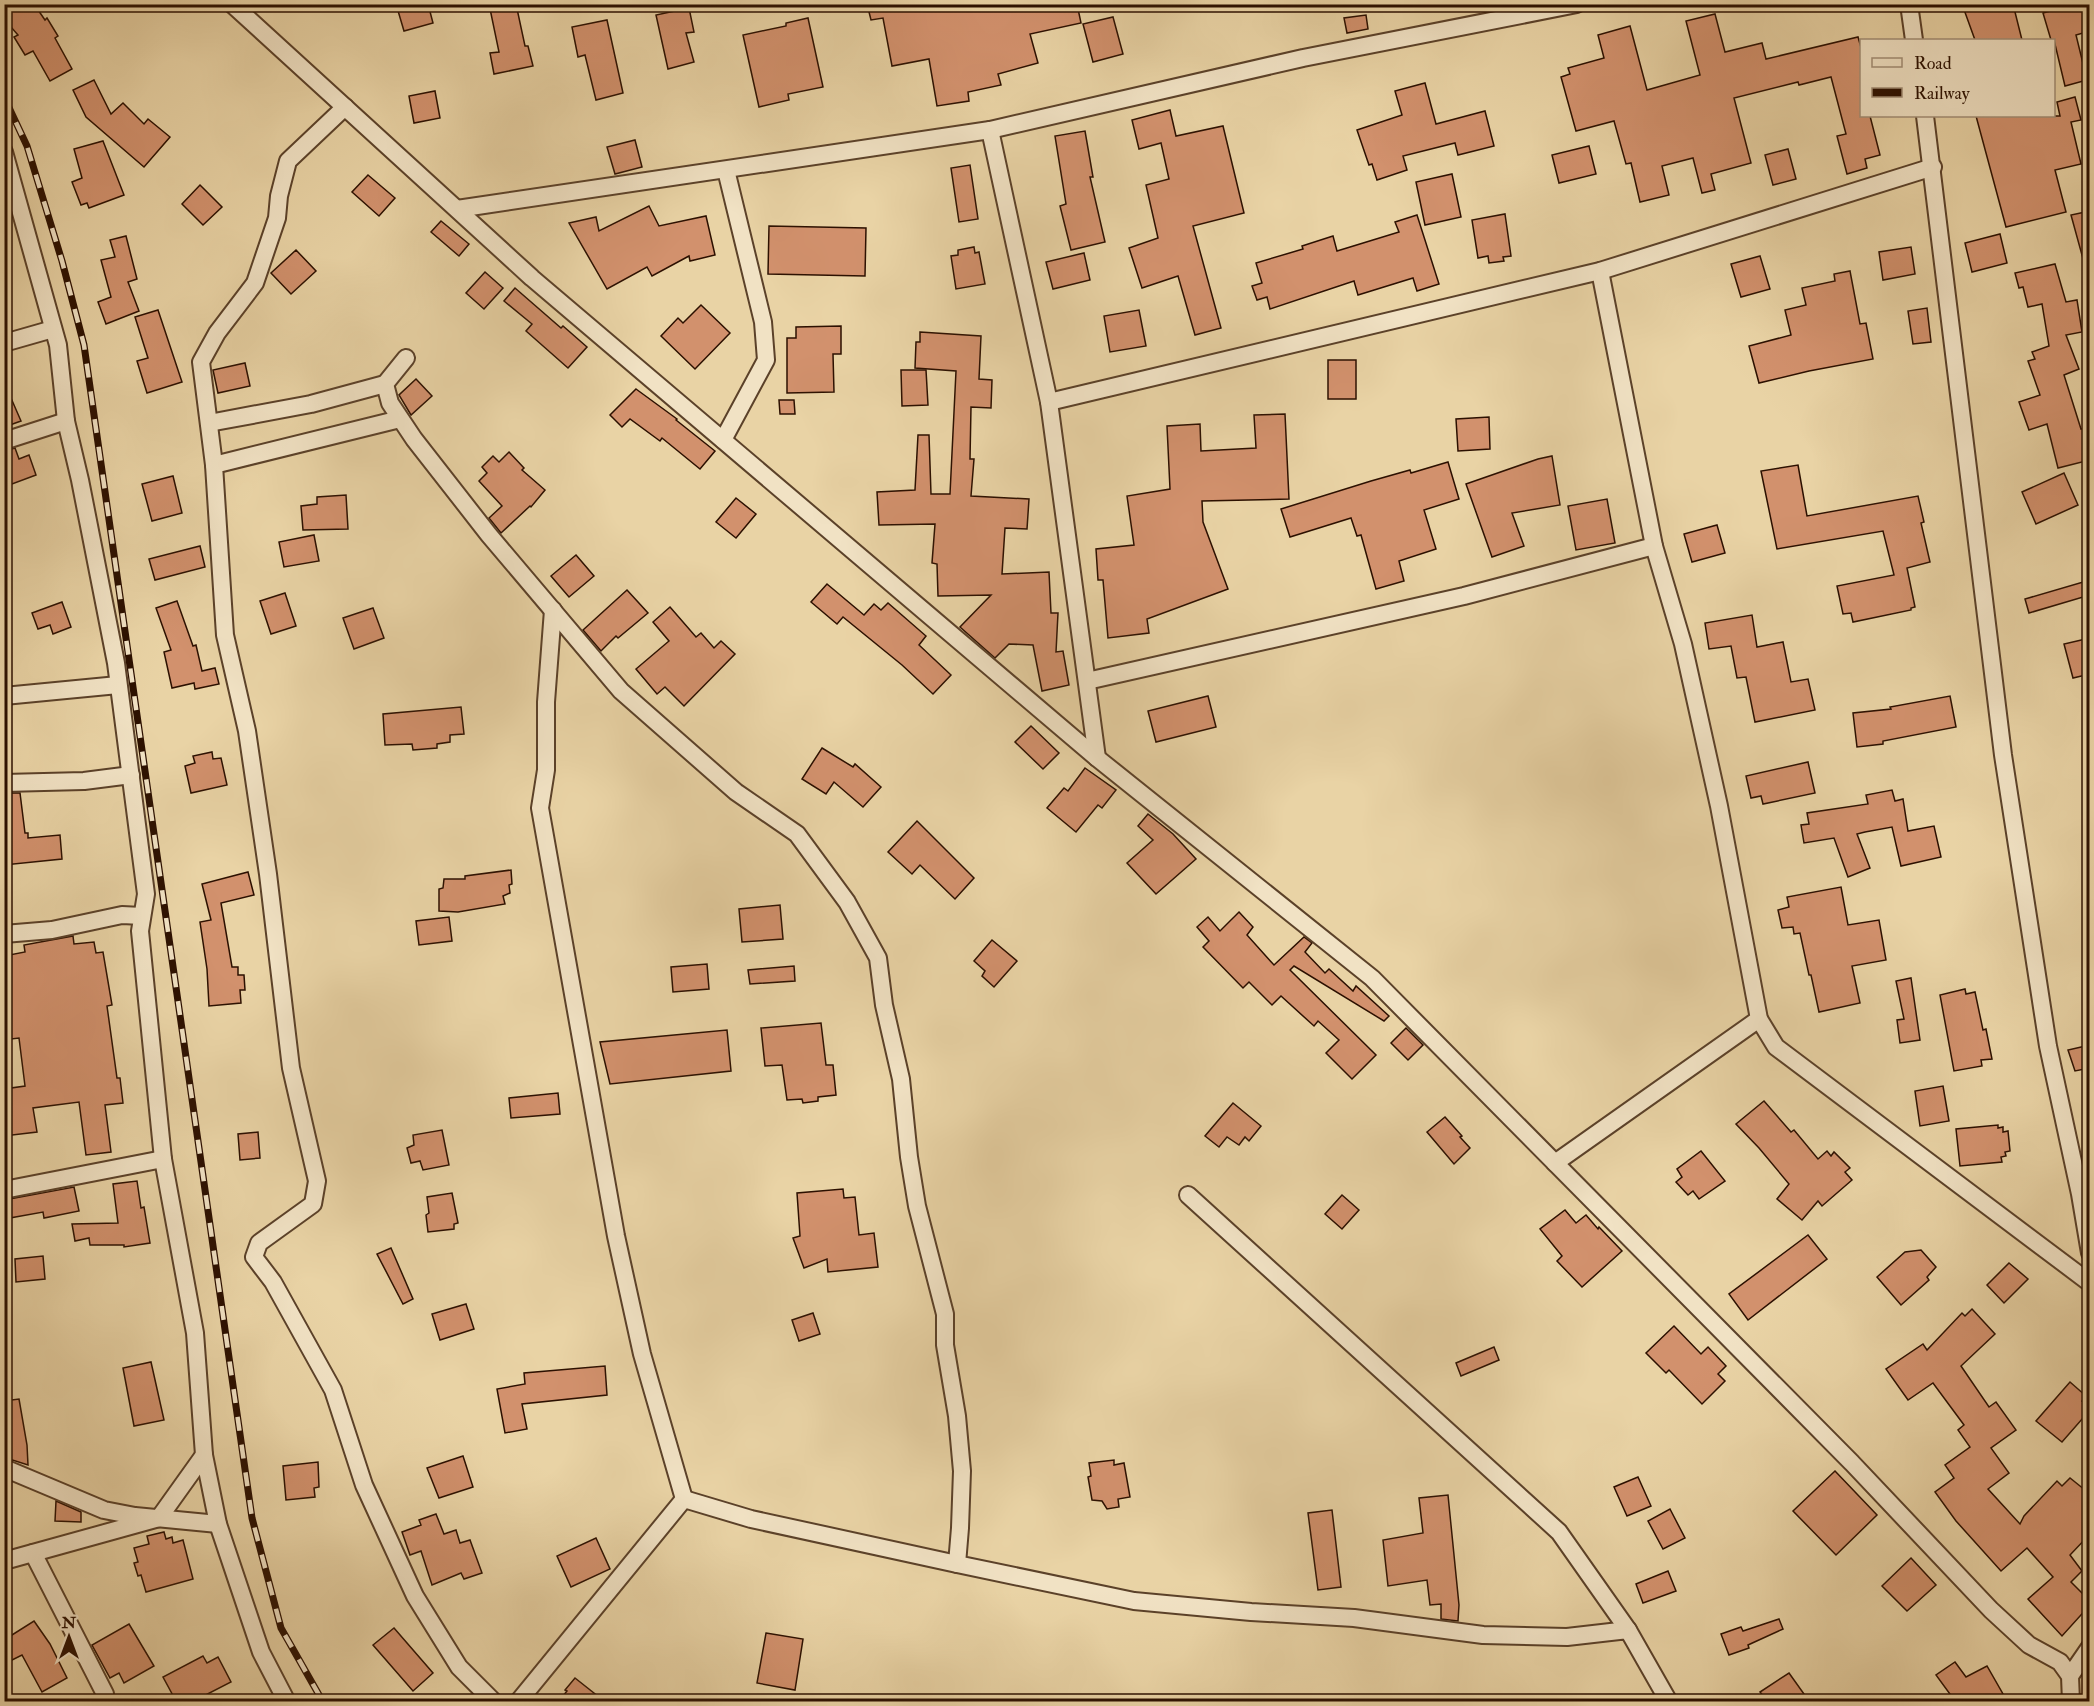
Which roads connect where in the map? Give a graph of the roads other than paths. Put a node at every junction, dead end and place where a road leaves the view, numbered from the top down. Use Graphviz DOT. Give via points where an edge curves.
graph roads {
  1 [pos="232,4"];
  2 [pos="1577,4"];
  3 [pos="1909,4"];
  4 [pos="1914,39"];
  5 [pos="345,107"];
  6 [pos="1925,117"];
  7 [pos="990,130"];
  8 [pos="4,152"];
  9 [pos="1933,166"];
  10 [pos="726,170"];
  11 [pos="457,209"];
  12 [pos="1600,271"];
  13 [pos="53,329"];
  14 [pos="4,343"];
  15 [pos="406,358"];
  16 [pos="385,384"];
  17 [pos="1049,402"];
  18 [pos="400,419"];
  19 [pos="66,421"];
  20 [pos="209,423"];
  21 [pos="723,440"];
  22 [pos="4,441"];
  23 [pos="214,465"];
  24 [pos="1654,546"];
  25 [pos="554,610"];
  26 [pos="1087,681"];
  27 [pos="118,685"];
  28 [pos="4,696"];
  29 [pos="1097,758"];
  30 [pos="131,775"];
  31 [pos="4,783"];
  32 [pos="142,916"];
  33 [pos="4,934"];
  34 [pos="1759,1019"];
  35 [pos="163,1159"];
  36 [pos="1555,1163"];
  37 [pos="4,1190"];
  38 [pos="1188,1195"];
  39 [pos="2090,1253"];
  40 [pos="2090,1283"];
  41 [pos="204,1455"];
  42 [pos="4,1468"];
  43 [pos="684,1499"];
  44 [pos="159,1518"];
  45 [pos="218,1524"];
  46 [pos="33,1553"];
  47 [pos="4,1561"];
  48 [pos="957,1564"];
  49 [pos="1628,1630"];
  50 [pos="2090,1647"];
  51 [pos="2070,1676"];
  52 [pos="106,1701"];
  53 [pos="287,1701"];
  54 [pos="494,1701"];
  55 [pos="518,1701"];
  56 [pos="1669,1701"];
  57 [pos="2071,1701"];
  1 -- 5 [label="street"];
  2 -- 7 [label="street" via="1303,58"];
  3 -- 4 [label="street"];
  5 -- 11 [label="street"];
  5 -- 20 [label="street" via="288,161 277,218 255,283 217,333 201,362"];
  6 -- 9 [label="street"];
  7 -- 10 [label="street"];
  7 -- 17 [label="street"];
  8 -- 13 [label="street"];
  9 -- 12 [label="street"];
  9 -- 39 [label="street" via="2003,755 2048,1046"];
  10 -- 11 [label="street"];
  10 -- 21 [label="street" via="763,322 766,360"];
  11 -- 21 [label="street"];
  12 -- 17 [label="street"];
  12 -- 24 [label="street"];
  13 -- 14 [label="street"];
  13 -- 19 [label="street"];
  15 -- 16 [label="street"];
  16 -- 18 [label="street" via="390,404"];
  16 -- 20 [label="street" via="311,404"];
  17 -- 26 [label="street"];
  18 -- 23 [label="street"];
  18 -- 25 [label="street" via="489,535"];
  19 -- 22 [label="street"];
  19 -- 27 [label="street"];
  20 -- 23 [label="street"];
  21 -- 29 [label="street"];
  23 -- 54 [label="street" via="225,635 248,731 291,1068 317,1180 313,1204 259,1243 254,1257 273,1282 333,1390 364,1485 415,1596 459,1667"];
  24 -- 26 [label="street" via="1464,596"];
  24 -- 34 [label="street" via="1702,725"];
  25 -- 43 [label="street" via="546,702 546,770 540,808 616,1236 642,1354"];
  25 -- 48 [label="street" via="621,691 736,792 797,834 847,902 878,958 901,1079 917,1206 945,1314 945,1344 962,1471"];
  26 -- 29 [label="street"];
  27 -- 28 [label="street"];
  27 -- 30 [label="street"];
  29 -- 36 [label="street" via="1372,978"];
  30 -- 31 [label="street" via="84,781"];
  30 -- 32 [label="street" via="146,894"];
  32 -- 33 [label="street" via="122,915 52,930"];
  32 -- 35 [label="street" via="140,932"];
  34 -- 36 [label="street"];
  34 -- 40 [label="street" via="1776,1047"];
  35 -- 37 [label="street"];
  35 -- 41 [label="street" via="195,1333"];
  36 -- 51 [label="street" via="1852,1463 1991,1610 2029,1645 2060,1662"];
  38 -- 49 [label="street" via="1559,1532"];
  41 -- 44 [label="street"];
  41 -- 45 [label="street"];
  42 -- 44 [label="street" via="104,1510"];
  43 -- 48 [label="street" via="752,1519"];
  43 -- 55 [label="street"];
  44 -- 45 [label="street"];
  44 -- 46 [label="street"];
  45 -- 53 [label="street" via="261,1652"];
  46 -- 47 [label="street"];
  46 -- 52 [label="street"];
  48 -- 49 [label="street" via="1134,1601 1354,1618 1483,1635 1567,1637"];
  49 -- 56 [label="street"];
  50 -- 51 [label="street"];
  51 -- 57 [label="street"];
}
